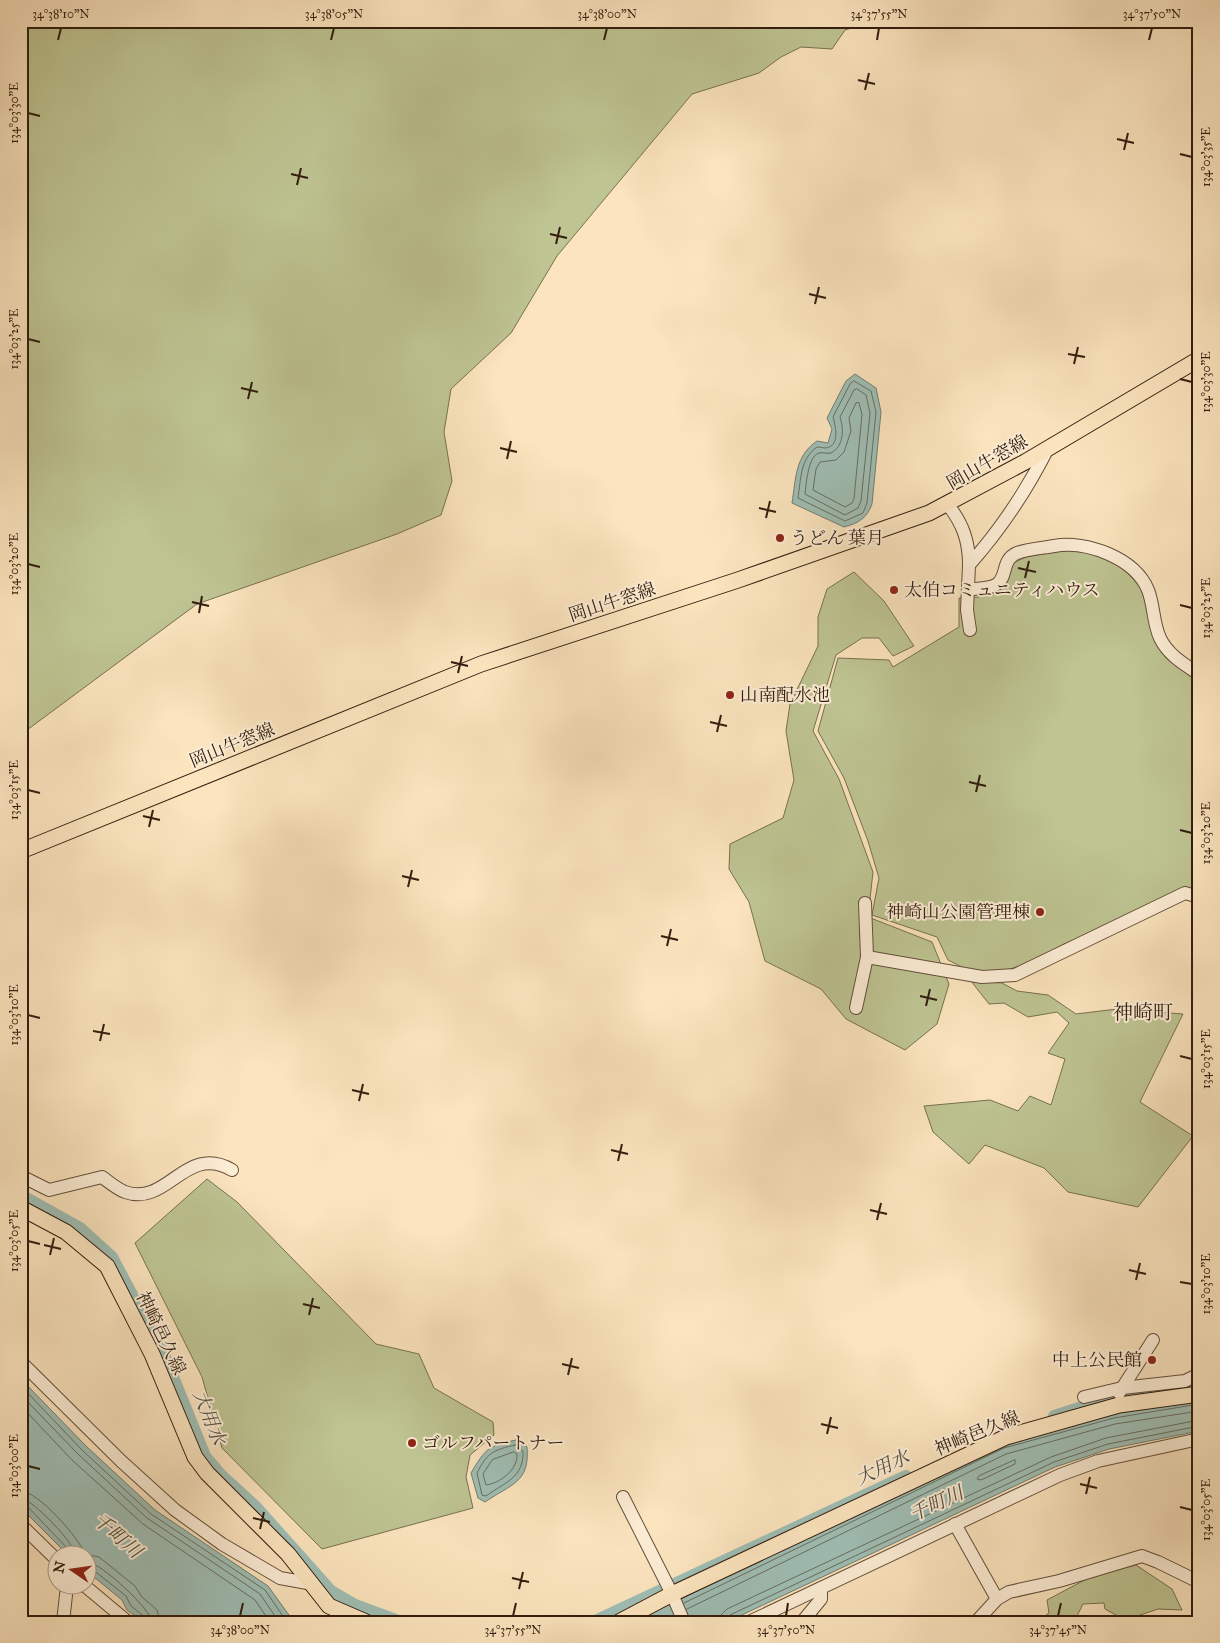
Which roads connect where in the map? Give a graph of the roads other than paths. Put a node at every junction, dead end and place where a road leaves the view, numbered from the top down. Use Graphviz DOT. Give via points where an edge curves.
graph roads {
  1 [pos="1199,359"];
  2 [pos="1048,448"];
  3 [pos="948,505"];
  4 [pos="969,565"];
  5 [pos="968,590"];
  6 [pos="970,630"];
  7 [pos="1199,674"];
  8 [pos="21,851"];
  9 [pos="1199,897"];
  10 [pos="865,903"];
  11 [pos="867,957"];
  12 [pos="856,1008"];
  13 [pos="232,1170"];
  14 [pos="21,1176"];
  15 [pos="21,1208"];
  16 [pos="1153,1340"];
  17 [pos="21,1362"];
  18 [pos="1199,1374"];
  19 [pos="1199,1394"];
  20 [pos="1120,1396"];
  21 [pos="1084,1398"];
  22 [pos="1199,1439"];
  23 [pos="623,1497"];
  24 [pos="955,1524"];
  25 [pos="21,1525"];
  26 [pos="48,1551"];
  27 [pos="1199,1582"];
  28 [pos="313,1584"];
  29 [pos="820,1588"];
  30 [pos="671,1592"];
  31 [pos="66,1596"];
  32 [pos="97,1596"];
  33 [pos="997,1598"];
  34 [pos="63,1622"];
  35 [pos="128,1622"];
  36 [pos="366,1622"];
  37 [pos="619,1622"];
  38 [pos="684,1622"];
  39 [pos="749,1622"];
  40 [pos="802,1622"];
  41 [pos="976,1622"];
  1 -- 2 [label="main road, 岡山牛窓線"];
  2 -- 3 [label="main road, 岡山牛窓線"];
  2 -- 4 [label="street" via="1027,488"];
  3 -- 4 [label="street" via="959,520 969,546"];
  3 -- 8 [label="main road, 岡山牛窓線" via="738,580 481,664"];
  4 -- 5 [label="street"];
  5 -- 6 [label="street"];
  5 -- 7 [label="street" via="996,585 1006,563 1016,553 1063,545 1086,545 1135,572 1147,589 1160,638 1172,655"];
  9 -- 11 [label="street" via="1185,893 1014,975 982,977"];
  10 -- 11 [label="street"];
  11 -- 12 [label="street"];
  13 -- 14 [label="street" via="209,1162 193,1165 160,1188 142,1193 125,1192 102,1177 49,1190"];
  15 -- 28 [label="main road, 神崎邑久線" via="66,1232 107,1266 152,1354 195,1457 206,1473 288,1554"];
  16 -- 20 [label="street"];
  17 -- 28 [label="street" via="175,1510 222,1544 280,1578"];
  18 -- 20 [label="street"];
  19 -- 20 [label="main road, 神崎邑久線"];
  20 -- 21 [label="street"];
  20 -- 30 [label="main road, 神崎邑久線" via="1006,1437"];
  22 -- 24 [label="street" via="1098,1461 1060,1475"];
  23 -- 30 [label="street"];
  24 -- 29 [label="street"];
  24 -- 33 [label="street"];
  25 -- 26 [label="street"];
  27 -- 33 [label="street" via="1142,1556"];
  28 -- 36 [label="main road, 神崎邑久線" via="329,1606"];
  29 -- 39 [label="street"];
  29 -- 40 [label="street" via="821,1599"];
  30 -- 37 [label="main road, 神崎邑久線"];
  30 -- 38 [label="street"];
  31 -- 34 [label="street"];
  32 -- 35 [label="street"];
  33 -- 41 [label="street"];
}
